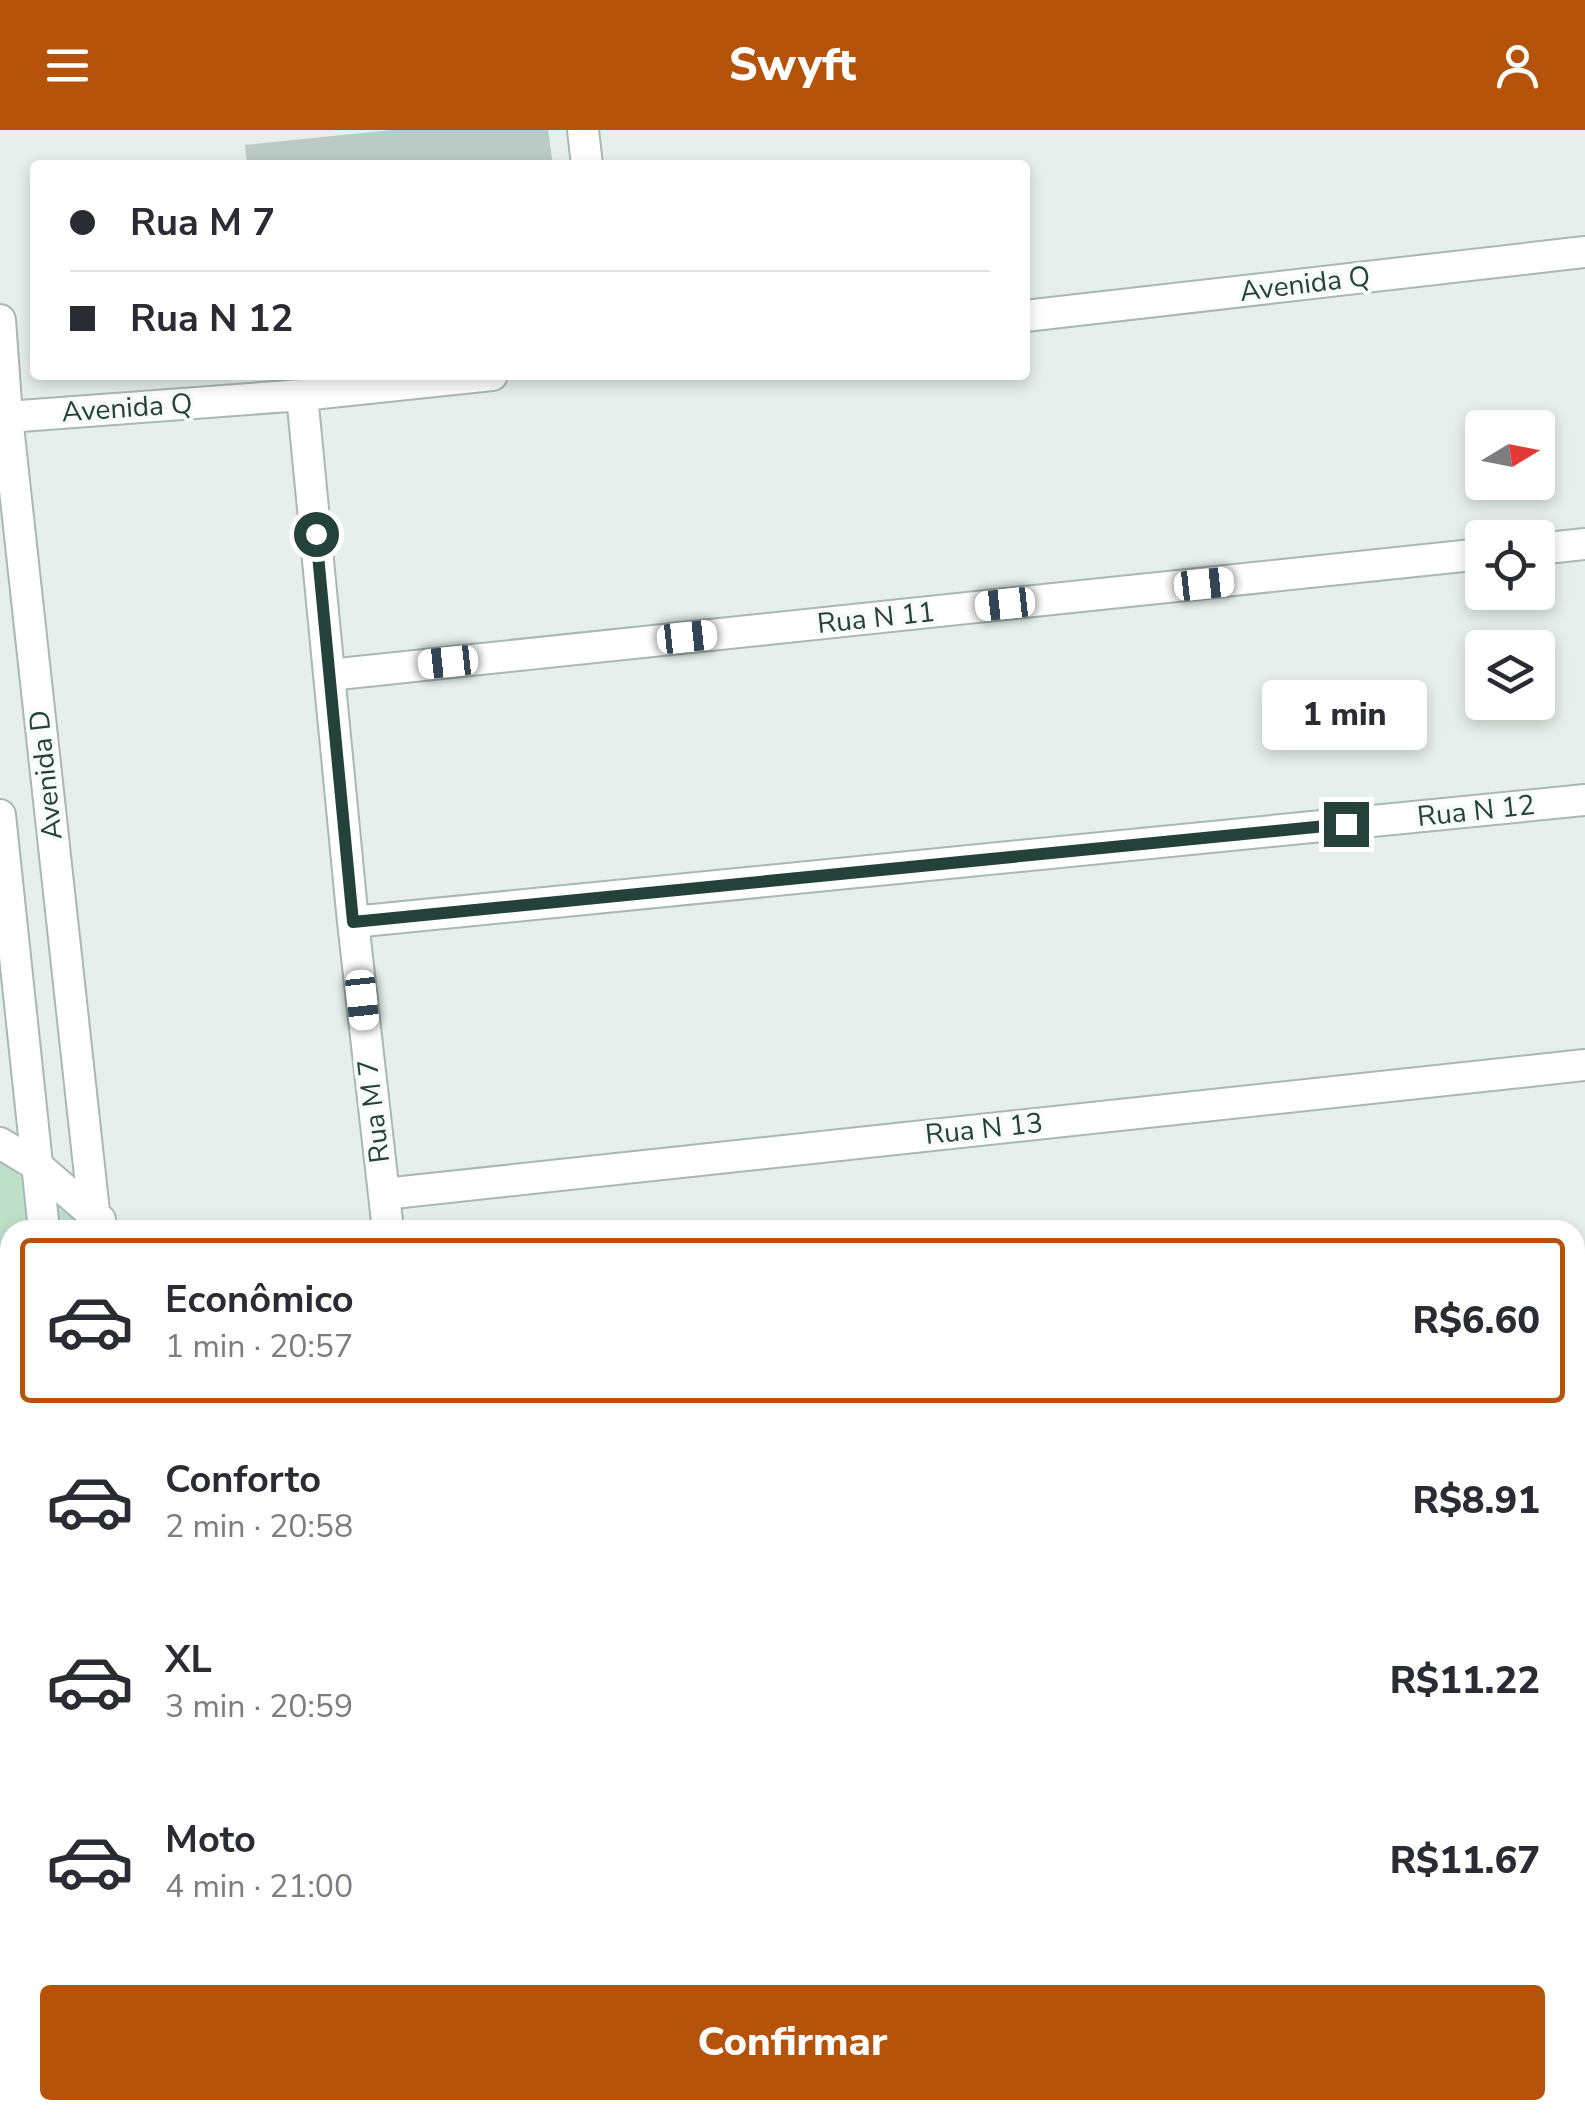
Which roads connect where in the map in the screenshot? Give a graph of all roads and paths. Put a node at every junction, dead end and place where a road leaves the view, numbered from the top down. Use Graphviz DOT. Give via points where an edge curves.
graph roads {
  1 [pos="583,130"];
  2 [pos="586,160"];
  3 [pos="1585,252"];
  4 [pos="1030,315"];
  5 [pos="0,320"];
  6 [pos="442,380"];
  7 [pos="302,394"];
  8 [pos="4,418"];
  9 [pos="1585,544"];
  10 [pos="1555,547"];
  11 [pos="1465,556"];
  12 [pos="329,674"];
  13 [pos="1585,800"];
  14 [pos="0,815"];
  15 [pos="353,922"];
  16 [pos="1585,1065"];
  17 [pos="0,1142"];
  18 [pos="36,1164"];
  19 [pos="384,1194"];
  20 [pos="43,1220"];
  21 [pos="96,1220"];
  22 [pos="101,1220"];
  23 [pos="387,1220"];
  1 -- 2 [label="street"];
  3 -- 4 [label="street, Avenida Q"];
  5 -- 8 [label="street, Avenida D"];
  6 -- 7 [label="street, Avenida Q"];
  7 -- 8 [label="street, Avenida Q"];
  7 -- 12 [label="street, Rua M 7"];
  8 -- 22 [label="street, Avenida D"];
  9 -- 10 [label="street"];
  11 -- 12 [label="street, Rua N 11"];
  12 -- 15 [label="street, Rua M 7"];
  13 -- 15 [label="street, Rua N 12"];
  14 -- 18 [label="street, Avenida D"];
  15 -- 19 [label="street, Rua M 7"];
  16 -- 19 [label="street, Rua N 13"];
  17 -- 18 [label="street"];
  18 -- 20 [label="street, Avenida D"];
  18 -- 21 [label="street"];
  19 -- 23 [label="street, Rua M 7"];
}
